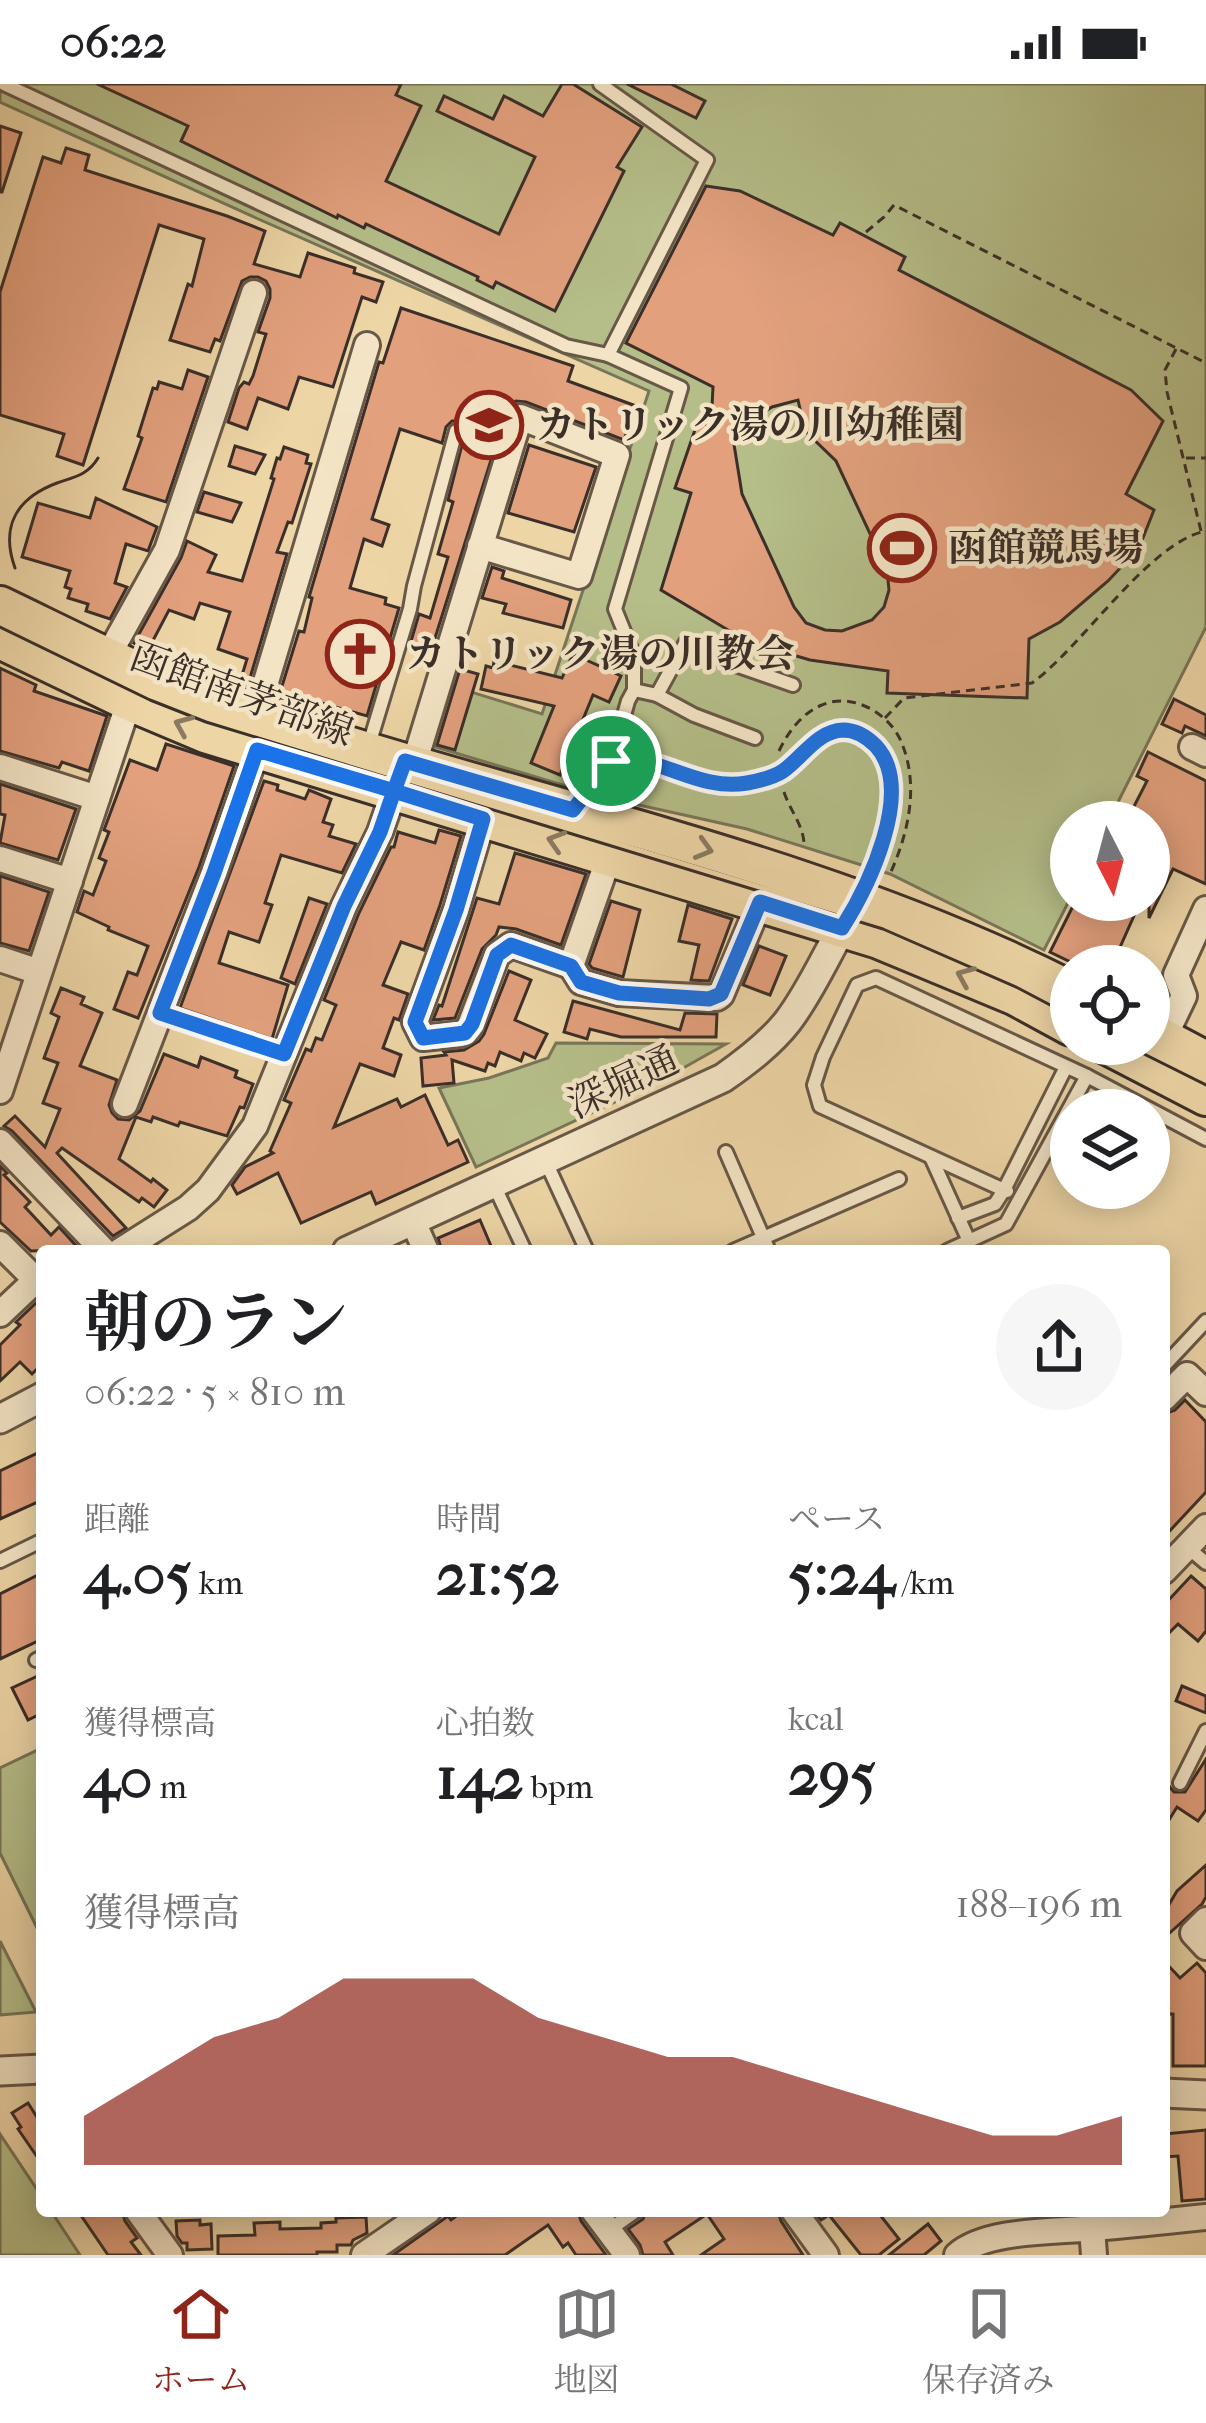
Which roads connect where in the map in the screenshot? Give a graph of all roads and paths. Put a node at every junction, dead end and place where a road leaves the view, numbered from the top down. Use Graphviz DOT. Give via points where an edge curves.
graph roads {
  1 [pos="4,84"];
  2 [pos="600,84"];
  3 [pos="866,232"];
  4 [pos="254,293"];
  5 [pos="367,345"];
  6 [pos="1176,348"];
  7 [pos="608,355"];
  8 [pos="1206,363"];
  9 [pos="456,431"];
  10 [pos="1184,458"];
  11 [pos="1206,458"];
  12 [pos="1203,531"];
  13 [pos="480,546"];
  14 [pos="0,605"];
  15 [pos="0,640"];
  16 [pos="108,656"];
  17 [pos="793,685"];
  18 [pos="634,690"];
  19 [pos="658,695"];
  20 [pos="129,702"];
  21 [pos="885,718"];
  22 [pos="256,732"];
  23 [pos="755,738"];
  24 [pos="367,749"];
  25 [pos="611,761"];
  26 [pos="0,767"];
  27 [pos="404,772"];
  28 [pos="784,792"];
  29 [pos="97,798"];
  30 [pos="573,810"];
  31 [pos="483,819"];
  32 [pos="804,847"];
  33 [pos="609,857"];
  34 [pos="0,859"];
  35 [pos="70,881"];
  36 [pos="760,902"];
  37 [pos="1206,909"];
  38 [pos="850,913"];
  39 [pos="0,959"];
  40 [pos="571,966"];
  41 [pos="39,972"];
  42 [pos="1050,980"];
  43 [pos="160,1013"];
  44 [pos="1170,1015"];
  45 [pos="1050,1016"];
  46 [pos="1170,1041"];
  47 [pos="284,1054"];
  48 [pos="1206,1060"];
  49 [pos="1144,1065"];
  50 [pos="1066,1066"];
  51 [pos="1087,1076"];
  52 [pos="0,1091"];
  53 [pos="1206,1097"];
  54 [pos="125,1104"];
  55 [pos="1206,1139"];
  56 [pos="0,1142"];
  57 [pos="726,1152"];
  58 [pos="930,1156"];
  59 [pos="546,1160"];
  60 [pos="898,1179"];
  61 [pos="494,1184"];
  62 [pos="1004,1190"];
  63 [pos="1021,1197"];
  64 [pos="958,1218"];
  65 [pos="0,1244"];
  66 [pos="766,1244"];
  67 [pos="98,1245"];
  68 [pos="129,1245"];
  69 [pos="360,1245"];
  70 [pos="522,1245"];
  71 [pos="584,1245"];
  72 [pos="965,1245"];
  73 [pos="0,1314"];
  74 [pos="1206,1321"];
  75 [pos="1170,1360"];
  76 [pos="1170,1392"];
  77 [pos="1206,1393"];
  78 [pos="36,1400"];
  79 [pos="0,1419"];
  80 [pos="1206,1527"];
  81 [pos="36,1543"];
  82 [pos="1196,1554"];
  83 [pos="0,1561"];
  84 [pos="1206,1731"];
  85 [pos="1180,1783"];
  86 [pos="1206,1920"];
  87 [pos="1206,1947"];
  88 [pos="36,2069"];
  89 [pos="0,2071"];
  90 [pos="1170,2093"];
  91 [pos="1206,2095"];
  92 [pos="144,2217"];
  93 [pos="419,2217"];
  94 [pos="798,2217"];
  95 [pos="1206,2217"];
  96 [pos="602,2220"];
  97 [pos="1031,2222"];
  98 [pos="1092,2228"];
  99 [pos="170,2255"];
  100 [pos="364,2255"];
  101 [pos="627,2255"];
  102 [pos="826,2255"];
  103 [pos="957,2255"];
  104 [pos="1094,2255"];
  1 -- 7 [label="lane" via="566,346"];
  2 -- 7 [label="lane" via="706,160"];
  3 -- 6 [label="path" via="894,205"];
  4 -- 16 [label="street" via="167,550"];
  5 -- 22 [label="street"];
  6 -- 8 [label="path"];
  6 -- 10 [label="path" via="1165,370"];
  7 -- 18 [label="lane" via="681,388 616,609 634,656"];
  9 -- 24 [label="lane"];
  10 -- 11 [label="path"];
  10 -- 12 [label="path"];
  12 -- 21 [label="path" via="1149,565 1032,683 904,698"];
  13 -- 13 [label="street" via="579,576 617,455 520,416"];
  13 -- 27 [label="street"];
  14 -- 16 [label="main road, 函館南茅部線"];
  15 -- 20 [label="main road, 函館南茅部線"];
  16 -- 22 [label="main road, 函館南茅部線"];
  17 -- 19 [label="lane" via="686,642"];
  18 -- 19 [label="lane"];
  18 -- 25 [label="lane"];
  19 -- 23 [label="lane"];
  22 -- 20 [label="main road, 函館南茅部線, one-way" via="205,734"];
  20 -- 29 [label="street"];
  22 -- 24 [label="main road, 函館南茅部線"];
  22 -- 27 [label="main road, 函館南茅部線"];
  22 -- 43 [label="street"];
  24 -- 27 [label="main road, 函館南茅部線"];
  25 -- 30 [label="lane"];
  25 -- 38 [label="lane" via="636,759 711,784 747,783 781,773 842,730 865,735 881,751 890,800 886,832"];
  26 -- 29 [label="street"];
  27 -- 30 [label="main road, 函館南茅部線"];
  27 -- 31 [label="main road, 函館南茅部線"];
  27 -- 47 [label="street"];
  28 -- 32 [label="path"];
  29 -- 35 [label="street"];
  30 -- 38 [label="main road, 函館南茅部線, one-way" via="782,872"];
  33 -- 31 [label="main road, 函館南茅部線, one-way"];
  31 -- 40 [label="street" via="415,1022 419,1036 465,1033 497,955 511,945"];
  33 -- 36 [label="main road, 函館南茅部線"];
  33 -- 40 [label="street"];
  34 -- 35 [label="street"];
  35 -- 41 [label="street"];
  36 -- 38 [label="main road, 函館南茅部線"];
  36 -- 40 [label="street" via="717,998 619,993 581,982"];
  37 -- 44 [label="street" via="1176,975 1184,996"];
  38 -- 42 [label="main road, 函館南茅部線"];
  45 -- 38 [label="main road, 函館南茅部線, one-way" via="879,940"];
  38 -- 59 [label="street, 深堀通" via="786,1024 749,1059"];
  39 -- 41 [label="street"];
  41 -- 52 [label="street"];
  43 -- 47 [label="lane"];
  43 -- 54 [label="street"];
  46 -- 48 [label="main road"];
  47 -- 68 [label="street" via="255,1126 208,1190"];
  49 -- 53 [label="main road"];
  50 -- 51 [label="lane"];
  50 -- 58 [label="lane" via="876,978 857,985 814,1085 820,1106"];
  50 -- 62 [label="lane"];
  51 -- 55 [label="lane"];
  51 -- 63 [label="lane"];
  56 -- 67 [label="street"];
  57 -- 66 [label="lane"];
  58 -- 62 [label="lane"];
  58 -- 64 [label="lane"];
  59 -- 61 [label="street, 深堀通"];
  59 -- 71 [label="lane"];
  60 -- 66 [label="lane"];
  61 -- 69 [label="street, 深堀通"];
  61 -- 70 [label="lane"];
  62 -- 63 [label="lane"];
  62 -- 64 [label="lane" via="994,1204"];
  63 -- 72 [label="lane" via="1006,1224"];
  64 -- 72 [label="lane"];
  65 -- 73 [label="street" via="36,1280"];
  74 -- 75 [label="lane"];
  76 -- 77 [label="street" via="1187,1375"];
  78 -- 79 [label="street"];
  80 -- 82 [label="street"];
  81 -- 83 [label="lane"];
  84 -- 85 [label="lane"];
  86 -- 87 [label="street" via="1193,1933"];
  88 -- 89 [label="street"];
  90 -- 91 [label="street"];
  92 -- 99 [label="street"];
  93 -- 100 [label="street"];
  94 -- 102 [label="street"];
  95 -- 98 [label="street"];
  96 -- 101 [label="street"];
  97 -- 98 [label="street"];
  97 -- 103 [label="street"];
  98 -- 104 [label="street"];
}
